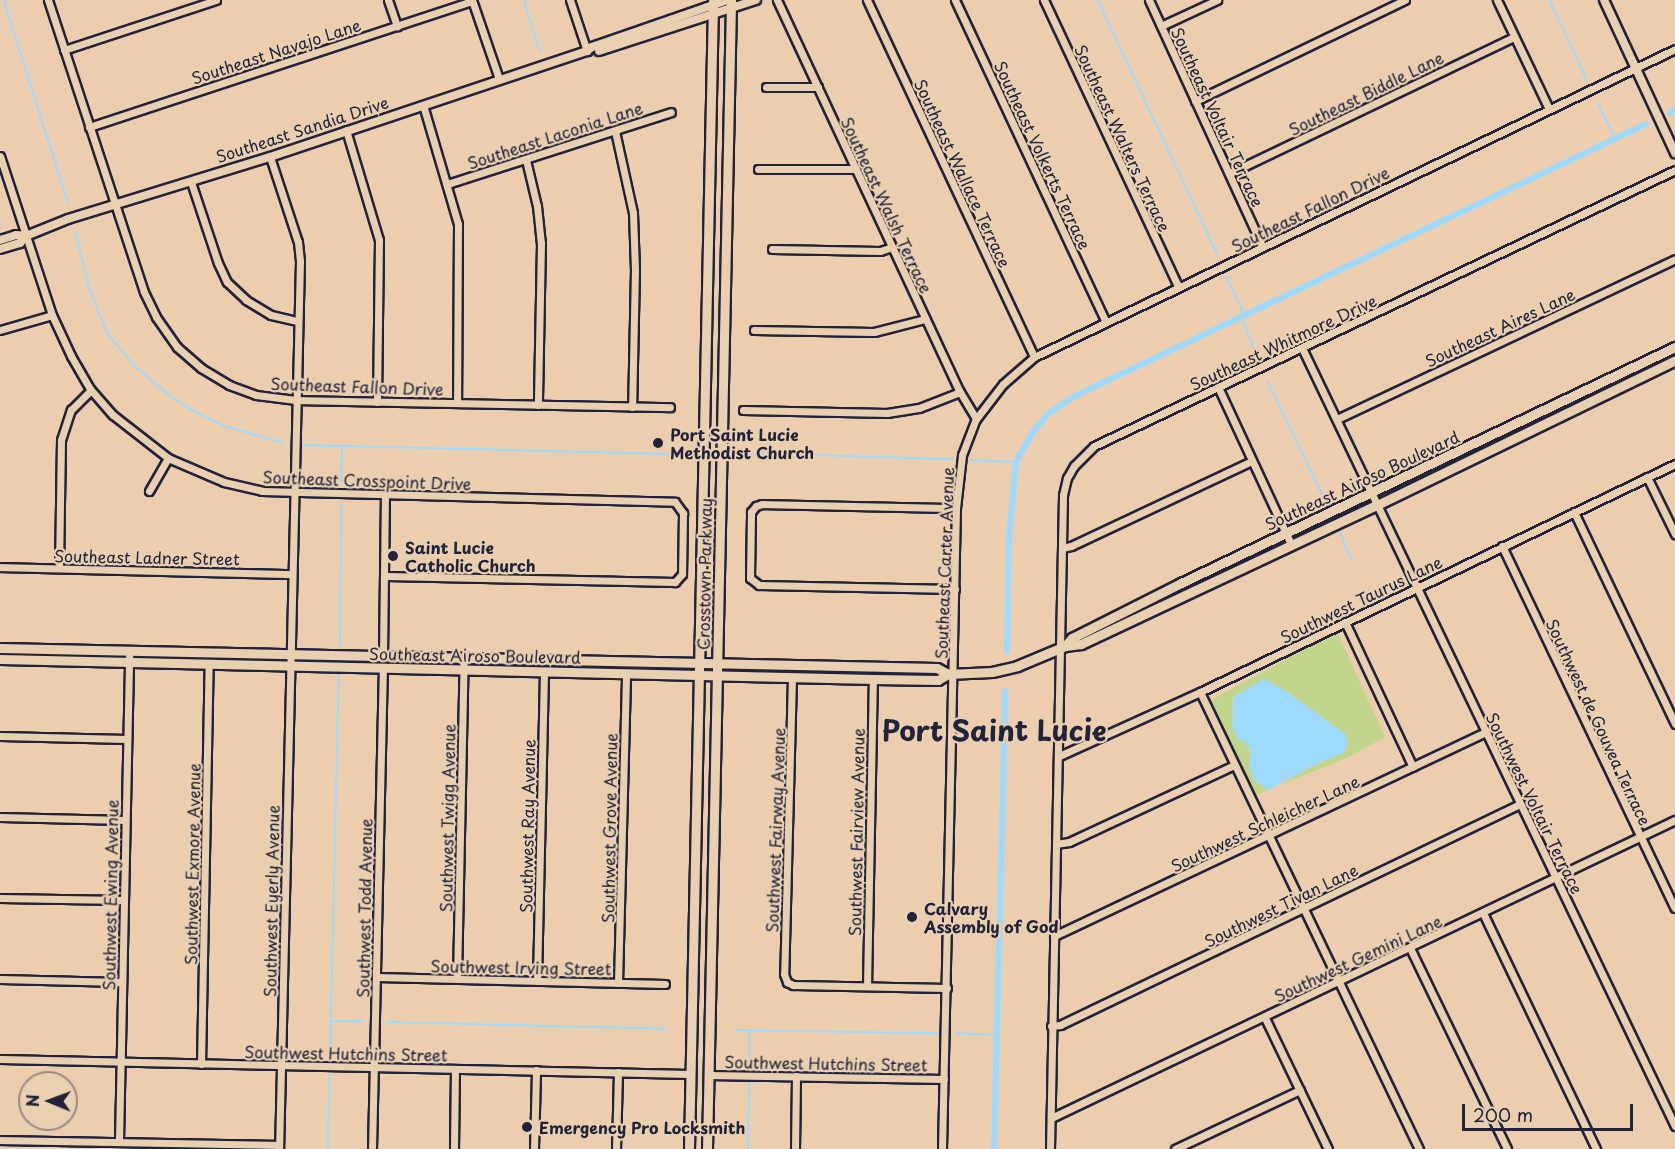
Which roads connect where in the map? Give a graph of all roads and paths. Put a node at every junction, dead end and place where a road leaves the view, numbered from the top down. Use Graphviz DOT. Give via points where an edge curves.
graph roads {
  1 [pos="48,0"];
  2 [pos="216,0"];
  3 [pos="388,0"];
  4 [pos="472,0"];
  5 [pos="570,0"];
  6 [pos="756,0"];
  7 [pos="777,0"];
  8 [pos="867,0"];
  9 [pos="955,0"];
  10 [pos="1044,0"];
  11 [pos="1149,0"];
  12 [pos="1216,0"];
  13 [pos="1405,0"];
  14 [pos="1497,0"];
  15 [pos="1604,0"];
  16 [pos="730,3"];
  17 [pos="713,6"];
  18 [pos="397,26"];
  19 [pos="1161,26"];
  20 [pos="1514,37"];
  21 [pos="1675,49"];
  22 [pos="64,50"];
  23 [pos="587,51"];
  24 [pos="1636,70"];
  25 [pos="499,79"];
  26 [pos="766,87"];
  27 [pos="818,87"];
  28 [pos="1195,100"];
  29 [pos="423,105"];
  30 [pos="1549,109"];
  31 [pos="671,112"];
  32 [pos="89,127"];
  33 [pos="346,130"];
  34 [pos="615,131"];
  35 [pos="1675,153"];
  36 [pos="0,156"];
  37 [pos="270,157"];
  38 [pos="526,160"];
  39 [pos="758,169"];
  40 [pos="856,169"];
  41 [pos="1675,170"];
  42 [pos="1230,173"];
  43 [pos="191,182"];
  44 [pos="447,184"];
  45 [pos="114,206"];
  46 [pos="26,236"];
  47 [pos="0,240"];
  48 [pos="1262,246"];
  49 [pos="892,247"];
  50 [pos="0,249"];
  51 [pos="772,249"];
  52 [pos="1675,259"];
  53 [pos="1178,286"];
  54 [pos="52,315"];
  55 [pos="925,319"];
  56 [pos="297,321"];
  57 [pos="1106,322"];
  58 [pos="0,330"];
  59 [pos="754,330"];
  60 [pos="1675,347"];
  61 [pos="1302,348"];
  62 [pos="1034,357"];
  63 [pos="1675,360"];
  64 [pos="1218,387"];
  65 [pos="91,390"];
  66 [pos="960,392"];
  67 [pos="296,400"];
  68 [pos="377,402"];
  69 [pos="457,403"];
  70 [pos="538,405"];
  71 [pos="632,407"];
  72 [pos="670,407"];
  73 [pos="743,410"];
  74 [pos="976,419"];
  75 [pos="1337,419"];
  76 [pos="168,458"];
  77 [pos="1252,461"];
  78 [pos="1675,464"];
  79 [pos="1647,477"];
  80 [pos="149,491"];
  81 [pos="1371,492"];
  82 [pos="294,493"];
  83 [pos="385,495"];
  84 [pos="1377,505"];
  85 [pos="956,508"];
  86 [pos="1575,512"];
  87 [pos="1285,532"];
  88 [pos="1675,534"];
  89 [pos="1291,544"];
  90 [pos="1502,546"];
  91 [pos="1062,548"];
  92 [pos="0,567"];
  93 [pos="59,568"];
  94 [pos="292,574"];
  95 [pos="386,576"];
  96 [pos="1417,587"];
  97 [pos="955,589"];
  98 [pos="1345,622"];
  99 [pos="1062,647"];
  100 [pos="0,648"];
  101 [pos="129,650"];
  102 [pos="290,654"];
  103 [pos="383,656"];
  104 [pos="464,657"];
  105 [pos="0,659"];
  106 [pos="129,662"];
  107 [pos="699,663"];
  108 [pos="717,663"];
  109 [pos="210,664"];
  110 [pos="290,666"];
  111 [pos="383,668"];
  112 [pos="463,670"];
  113 [pos="544,672"];
  114 [pos="951,674"];
  115 [pos="626,675"];
  116 [pos="699,676"];
  117 [pos="717,676"];
  118 [pos="792,677"];
  119 [pos="873,679"];
  120 [pos="1200,692"];
  121 [pos="1675,724"];
  122 [pos="1486,732"];
  123 [pos="0,736"];
  124 [pos="127,739"];
  125 [pos="1059,756"];
  126 [pos="1234,765"];
  127 [pos="1413,767"];
  128 [pos="1520,804"];
  129 [pos="0,817"];
  130 [pos="125,820"];
  131 [pos="1675,820"];
  132 [pos="1268,836"];
  133 [pos="1639,838"];
  134 [pos="1056,844"];
  135 [pos="1556,877"];
  136 [pos="0,898"];
  137 [pos="123,900"];
  138 [pos="1304,908"];
  139 [pos="1675,908"];
  140 [pos="1483,913"];
  141 [pos="1054,936"];
  142 [pos="1410,948"];
  143 [pos="377,977"];
  144 [pos="0,979"];
  145 [pos="457,979"];
  146 [pos="537,981"];
  147 [pos="1339,981"];
  148 [pos="121,982"];
  149 [pos="618,983"];
  150 [pos="665,984"];
  151 [pos="867,986"];
  152 [pos="946,988"];
  153 [pos="1265,1018"];
  154 [pos="1051,1026"];
  155 [pos="0,1059"];
  156 [pos="120,1062"];
  157 [pos="201,1064"];
  158 [pos="280,1064"];
  159 [pos="374,1067"];
  160 [pos="455,1069"];
  161 [pos="536,1070"];
  162 [pos="618,1072"];
  163 [pos="690,1074"];
  164 [pos="708,1075"];
  165 [pos="796,1076"];
  166 [pos="944,1079"];
  167 [pos="1300,1090"];
  168 [pos="1051,1118"];
  169 [pos="1675,1126"];
  170 [pos="0,1140"];
  171 [pos="119,1141"];
  172 [pos="279,1147"];
  173 [pos="372,1149"];
  174 [pos="454,1149"];
  175 [pos="534,1149"];
  176 [pos="616,1149"];
  177 [pos="689,1149"];
  178 [pos="707,1149"];
  179 [pos="795,1149"];
  180 [pos="942,1149"];
  181 [pos="1050,1149"];
  182 [pos="1175,1149"];
  183 [pos="1328,1149"];
  184 [pos="1419,1149"];
  185 [pos="1507,1149"];
  186 [pos="1596,1149"];
  1 -- 22 [label="street, Southeast Fallon Drive"];
  2 -- 22 [label="street"];
  3 -- 18 [label="street"];
  4 -- 18 [label="street, Southeast Navajo Lane"];
  4 -- 25 [label="street"];
  5 -- 23 [label="street"];
  6 -- 16 [label="street, Southeast Sandia Drive"];
  7 -- 27 [label="street, Southeast Walsh Terrace"];
  8 -- 62 [label="street, Southeast Wallace Terrace"];
  9 -- 57 [label="street, Southeast Volkerts Terrace"];
  10 -- 53 [label="street, Southeast Walters Terrace"];
  11 -- 19 [label="street, Southeast Voltair Terrace"];
  12 -- 19 [label="street"];
  13 -- 28 [label="street"];
  14 -- 20 [label="street"];
  15 -- 24 [label="street"];
  16 -- 17 [label="street, Southeast Sandia Drive"];
  16 -- 108 [label="main road, Crosstown Parkway"];
  17 -- 23 [label="street, Southeast Sandia Drive"];
  17 -- 107 [label="main road, Crosstown Parkway"];
  18 -- 32 [label="street, Southeast Navajo Lane"];
  19 -- 28 [label="street, Southeast Voltair Terrace"];
  20 -- 30 [label="street"];
  20 -- 42 [label="street, Southeast Biddle Lane"];
  21 -- 24 [label="street, Southeast Fallon Drive"];
  22 -- 32 [label="street, Southeast Fallon Drive"];
  23 -- 25 [label="street, Southeast Sandia Drive"];
  24 -- 30 [label="street, Southeast Fallon Drive"];
  24 -- 35 [label="street"];
  25 -- 29 [label="street, Southeast Sandia Drive"];
  26 -- 27 [label="street"];
  27 -- 40 [label="street, Southeast Walsh Terrace"];
  28 -- 42 [label="street, Southeast Voltair Terrace"];
  29 -- 33 [label="street, Southeast Sandia Drive"];
  29 -- 44 [label="street"];
  30 -- 48 [label="street, Southeast Fallon Drive"];
  31 -- 34 [label="street, Southeast Laconia Lane"];
  32 -- 45 [label="street, Southeast Fallon Drive"];
  33 -- 37 [label="street, Southeast Sandia Drive"];
  33 -- 68 [label="street" via="379,240"];
  34 -- 38 [label="street, Southeast Laconia Lane"];
  34 -- 71 [label="street" via="633,213"];
  36 -- 46 [label="street, Southeast Crosspoint Drive"];
  37 -- 43 [label="street, Southeast Sandia Drive"];
  37 -- 56 [label="street, Southwest Eyerly Avenue" via="298,242"];
  38 -- 44 [label="street, Southeast Laconia Lane"];
  38 -- 70 [label="street" via="542,243"];
  39 -- 40 [label="street"];
  40 -- 49 [label="street, Southeast Walsh Terrace"];
  41 -- 61 [label="street, Southeast Whitmore Drive"];
  42 -- 48 [label="street, Southeast Voltair Terrace"];
  43 -- 45 [label="street, Southeast Sandia Drive"];
  43 -- 56 [label="street" via="228,282 246,300 271,315"];
  44 -- 69 [label="street" via="458,224"];
  45 -- 46 [label="street, Southeast Sandia Drive"];
  45 -- 67 [label="street, Southeast Fallon Drive" via="144,292 177,346 201,368 229,385 256,395"];
  46 -- 47 [label="street, Southeast Sandia Drive"];
  46 -- 50 [label="street, Southeast Sandia Drive" via="20,243"];
  46 -- 54 [label="street, Southeast Crosspoint Drive"];
  48 -- 53 [label="street, Southeast Fallon Drive"];
  49 -- 51 [label="street"];
  49 -- 55 [label="street, Southeast Walsh Terrace"];
  52 -- 75 [label="street, Southeast Aires Lane"];
  53 -- 57 [label="street, Southeast Fallon Drive"];
  54 -- 58 [label="street"];
  54 -- 65 [label="street, Southeast Crosspoint Drive"];
  55 -- 59 [label="street" via="874,332"];
  55 -- 66 [label="street, Southeast Walsh Terrace"];
  56 -- 67 [label="street, Southwest Eyerly Avenue"];
  57 -- 62 [label="street, Southeast Fallon Drive"];
  60 -- 81 [label="main road, Southeast Airoso Boulevard"];
  61 -- 64 [label="street, Southeast Whitmore Drive"];
  61 -- 75 [label="street"];
  62 -- 74 [label="street, Southeast Fallon Drive" via="1003,384"];
  63 -- 84 [label="main road, Southeast Airoso Boulevard"];
  64 -- 77 [label="street"];
  64 -- 91 [label="street, Southeast Whitmore Drive" via="1082,455 1067,478 1063,495"];
  65 -- 76 [label="street, Southeast Crosspoint Drive" via="113,415"];
  65 -- 93 [label="street" via="71,410 61,440"];
  66 -- 73 [label="street" via="919,408 887,413"];
  66 -- 74 [label="street, Southeast Walsh Terrace"];
  67 -- 68 [label="street, Southeast Fallon Drive"];
  67 -- 82 [label="street, Southwest Eyerly Avenue"];
  68 -- 69 [label="street, Southeast Fallon Drive"];
  69 -- 70 [label="street, Southeast Fallon Drive"];
  70 -- 71 [label="street, Southeast Fallon Drive"];
  71 -- 72 [label="street, Southeast Fallon Drive"];
  74 -- 85 [label="street, Southeast Carter Avenue" via="962,455"];
  75 -- 81 [label="street"];
  76 -- 80 [label="street"];
  76 -- 82 [label="street, Southeast Crosspoint Drive" via="224,482"];
  77 -- 87 [label="street"];
  77 -- 91 [label="street"];
  78 -- 79 [label="street, Southwest Taurus Lane"];
  79 -- 86 [label="street, Southwest Taurus Lane"];
  79 -- 88 [label="street"];
  81 -- 84 [label="street, Southwest Voltair Terrace"];
  81 -- 87 [label="main road, Southeast Airoso Boulevard"];
  82 -- 83 [label="street, Southeast Crosspoint Drive"];
  82 -- 94 [label="street, Southwest Eyerly Avenue"];
  83 -- 95 [label="street"];
  83 -- 95 [label="street, Southeast Crosspoint Drive" via="675,502 683,513 682,574 675,582"];
  84 -- 89 [label="main road, Southeast Airoso Boulevard"];
  84 -- 96 [label="street, Southwest Voltair Terrace"];
  85 -- 97 [label="street, Southeast Carter Avenue"];
  85 -- 97 [label="street" via="756,506 751,512 750,578 759,585"];
  86 -- 90 [label="street, Southwest Taurus Lane"];
  86 -- 121 [label="street"];
  87 -- 89 [label="street"];
  87 -- 99 [label="main road, Southeast Airoso Boulevard" via="1080,634"];
  89 -- 99 [label="main road, Southeast Airoso Boulevard" via="1081,645"];
  90 -- 96 [label="street, Southwest Taurus Lane"];
  90 -- 133 [label="street, Southwest de Gouvea Terrace"];
  91 -- 99 [label="street, Southeast Whitmore Drive"];
  92 -- 93 [label="street, Southeast Ladner Street"];
  93 -- 94 [label="street, Southeast Ladner Street"];
  94 -- 102 [label="street, Southwest Eyerly Avenue"];
  95 -- 103 [label="street"];
  96 -- 98 [label="street, Southwest Taurus Lane"];
  96 -- 122 [label="street, Southwest Voltair Terrace"];
  97 -- 114 [label="street, Southeast Carter Avenue"];
  98 -- 120 [label="street, Southwest Taurus Lane"];
  98 -- 127 [label="street"];
  99 -- 114 [label="main road, Southeast Airoso Boulevard" via="1017,666"];
  99 -- 125 [label="street, Southeast Whitmore Drive"];
  100 -- 101 [label="main road, Southeast Airoso Boulevard"];
  101 -- 102 [label="main road, Southeast Airoso Boulevard"];
  101 -- 106 [label="street, Southwest Ewing Avenue"];
  102 -- 103 [label="main road, Southeast Airoso Boulevard"];
  102 -- 110 [label="street, Southwest Eyerly Avenue"];
  103 -- 104 [label="main road, Southeast Airoso Boulevard"];
  104 -- 107 [label="main road, Southeast Airoso Boulevard"];
  104 -- 112 [label="street, Southwest Twigg Avenue"];
  105 -- 106 [label="main road, Southeast Airoso Boulevard"];
  106 -- 109 [label="main road, Southeast Airoso Boulevard"];
  106 -- 124 [label="street, Southwest Ewing Avenue"];
  107 -- 108 [label="main road, Southeast Airoso Boulevard"];
  107 -- 116 [label="main road, Crosstown Parkway"];
  108 -- 114 [label="main road, Southeast Airoso Boulevard" via="937,669"];
  108 -- 117 [label="main road, Crosstown Parkway"];
  109 -- 110 [label="main road, Southeast Airoso Boulevard"];
  109 -- 157 [label="street, Southwest Exmore Avenue"];
  110 -- 111 [label="main road, Southeast Airoso Boulevard"];
  110 -- 158 [label="street, Southwest Eyerly Avenue"];
  111 -- 112 [label="main road, Southeast Airoso Boulevard"];
  111 -- 143 [label="street, Southwest Todd Avenue"];
  112 -- 113 [label="main road, Southeast Airoso Boulevard"];
  112 -- 145 [label="street, Southwest Twigg Avenue"];
  113 -- 115 [label="main road, Southeast Airoso Boulevard"];
  113 -- 146 [label="street, Southwest Ray Avenue"];
  114 -- 119 [label="main road, Southeast Airoso Boulevard" via="938,680"];
  114 -- 152 [label="street, Southeast Carter Avenue"];
  115 -- 116 [label="main road, Southeast Airoso Boulevard"];
  115 -- 149 [label="street, Southwest Grove Avenue"];
  116 -- 117 [label="main road, Southeast Airoso Boulevard"];
  116 -- 163 [label="main road, Crosstown Parkway"];
  117 -- 118 [label="main road, Southeast Airoso Boulevard"];
  117 -- 164 [label="main road, Crosstown Parkway"];
  118 -- 119 [label="main road, Southeast Airoso Boulevard"];
  118 -- 151 [label="street, Southwest Fairway Avenue" via="784,974 793,985"];
  119 -- 151 [label="street, Southwest Fairview Avenue"];
  120 -- 125 [label="street, Southwest Taurus Lane"];
  120 -- 126 [label="street"];
  122 -- 127 [label="street, Southwest Schleicher Lane"];
  122 -- 128 [label="street, Southwest Voltair Terrace"];
  123 -- 124 [label="street"];
  124 -- 130 [label="street, Southwest Ewing Avenue"];
  125 -- 134 [label="street, Southeast Whitmore Drive"];
  126 -- 132 [label="street"];
  126 -- 134 [label="street" via="1069,842"];
  127 -- 132 [label="street, Southwest Schleicher Lane"];
  128 -- 135 [label="street, Southwest Voltair Terrace"];
  128 -- 138 [label="street, Southwest Tivan Lane"];
  129 -- 130 [label="street"];
  130 -- 137 [label="street, Southwest Ewing Avenue"];
  131 -- 133 [label="street, Southwest Gemini Lane"];
  132 -- 138 [label="street"];
  132 -- 141 [label="street, Southwest Schleicher Lane"];
  133 -- 135 [label="street, Southwest Gemini Lane"];
  133 -- 139 [label="street, Southwest de Gouvea Terrace"];
  134 -- 141 [label="street, Southeast Whitmore Drive"];
  135 -- 140 [label="street, Southwest Gemini Lane"];
  135 -- 169 [label="street, Southwest Voltair Terrace"];
  136 -- 137 [label="street"];
  137 -- 148 [label="street, Southwest Ewing Avenue"];
  138 -- 147 [label="street"];
  138 -- 154 [label="street, Southwest Tivan Lane"];
  140 -- 142 [label="street, Southwest Gemini Lane"];
  140 -- 186 [label="street"];
  141 -- 154 [label="street, Southeast Whitmore Drive"];
  142 -- 147 [label="street, Southwest Gemini Lane"];
  142 -- 185 [label="street"];
  143 -- 145 [label="street, Southwest Irving Street"];
  143 -- 159 [label="street, Southwest Todd Avenue"];
  144 -- 148 [label="street"];
  145 -- 146 [label="street, Southwest Irving Street"];
  146 -- 149 [label="street, Southwest Irving Street"];
  147 -- 153 [label="street, Southwest Gemini Lane"];
  147 -- 184 [label="street"];
  148 -- 156 [label="street, Southwest Ewing Avenue"];
  149 -- 150 [label="street, Southwest Irving Street"];
  151 -- 152 [label="street"];
  152 -- 166 [label="street, Southeast Carter Avenue"];
  153 -- 167 [label="street"];
  153 -- 168 [label="street, Southwest Gemini Lane"];
  154 -- 168 [label="street, Southeast Whitmore Drive"];
  155 -- 156 [label="street, Southwest Hutchins Street"];
  156 -- 157 [label="street, Southwest Hutchins Street"];
  156 -- 171 [label="street, Southwest Ewing Avenue"];
  157 -- 158 [label="street, Southwest Hutchins Street"];
  158 -- 159 [label="street, Southwest Hutchins Street"];
  158 -- 172 [label="street, Southwest Eyerly Avenue"];
  159 -- 160 [label="street, Southwest Hutchins Street"];
  159 -- 173 [label="street, Southwest Todd Avenue"];
  160 -- 161 [label="street, Southwest Hutchins Street"];
  160 -- 174 [label="street"];
  161 -- 162 [label="street, Southwest Hutchins Street"];
  161 -- 175 [label="street"];
  162 -- 163 [label="street, Southwest Hutchins Street"];
  162 -- 176 [label="street"];
  163 -- 177 [label="main road, Crosstown Parkway"];
  164 -- 165 [label="street, Southwest Hutchins Street"];
  164 -- 178 [label="main road, Crosstown Parkway"];
  165 -- 166 [label="street, Southwest Hutchins Street"];
  165 -- 179 [label="street"];
  166 -- 180 [label="street, Southeast Carter Avenue"];
  167 -- 182 [label="street"];
  167 -- 183 [label="street"];
  168 -- 181 [label="street, Southeast Whitmore Drive"];
  170 -- 171 [label="street"];
  171 -- 172 [label="street"];
}
